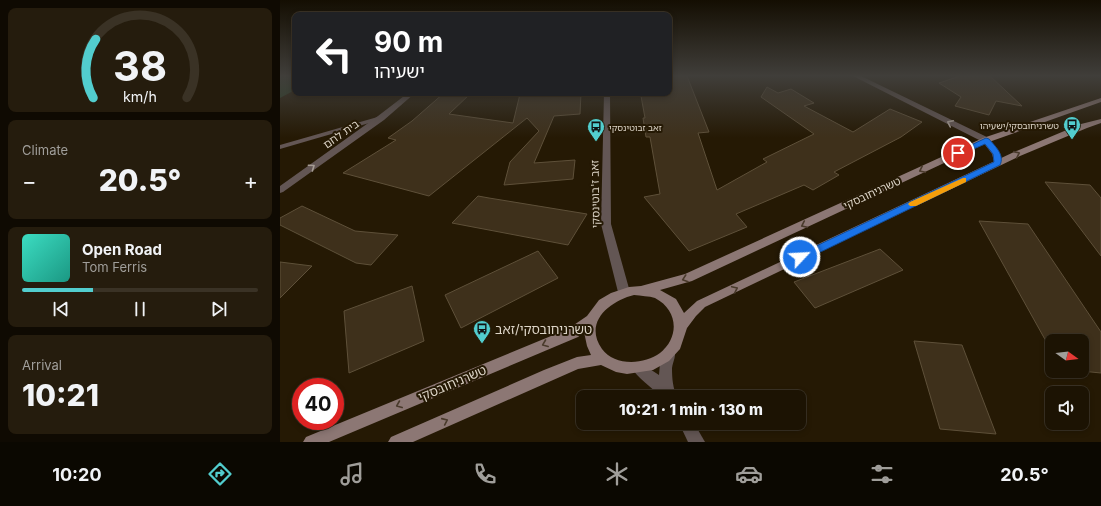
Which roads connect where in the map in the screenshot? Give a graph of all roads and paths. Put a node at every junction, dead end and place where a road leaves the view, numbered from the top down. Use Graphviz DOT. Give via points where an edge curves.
graph roads {
  1 [pos="408,97"];
  2 [pos="607,97"];
  3 [pos="898,97"];
  4 [pos="1101,100"];
  5 [pos="381,118"];
  6 [pos="1101,121"];
  7 [pos="986,140"];
  8 [pos="280,147"];
  9 [pos="998,163"];
  10 [pos="280,190"];
  11 [pos="644,290"];
  12 [pos="624,292"];
  13 [pos="591,320"];
  14 [pos="681,326"];
  15 [pos="669,353"];
  16 [pos="601,359"];
  17 [pos="639,368"];
  18 [pos="664,390"];
  19 [pos="667,390"];
  20 [pos="690,430"];
  21 [pos="311,442"];
  22 [pos="396,442"];
  23 [pos="697,442"];
  1 -- 5 [label="street, בית לחם"];
  2 -- 12 [label="street, זאב ז'בוטינסקי" via="606,224"];
  7 -- 3 [label="street, one-way"];
  4 -- 7 [label="street, טשרניחובסקי"];
  5 -- 8 [label="lane"];
  10 -- 5 [label="street, בית לחם, one-way"];
  9 -- 6 [label="street, one-way"];
  7 -- 9 [label="street" via="996,154"];
  7 -- 11 [label="street, טשרניחובסקי, one-way" via="688,278"];
  14 -- 9 [label="street, one-way" via="701,304"];
  11 -- 12 [label="street"];
  11 -- 14 [label="street" via="666,298 680,315"];
  12 -- 13 [label="street" via="610,298"];
  13 -- 16 [label="street" via="590,340"];
  13 -- 21 [label="street, טשרניחובסקי, one-way" via="573,333"];
  14 -- 15 [label="street" via="676,345"];
  15 -- 17 [label="street" via="651,365"];
  15 -- 19 [label="street" via="665,364"];
  16 -- 17 [label="street" via="612,365"];
  22 -- 16 [label="street, one-way" via="577,363"];
  17 -- 18 [label="street" via="650,375"];
  20 -- 23 [label="street"];
}
